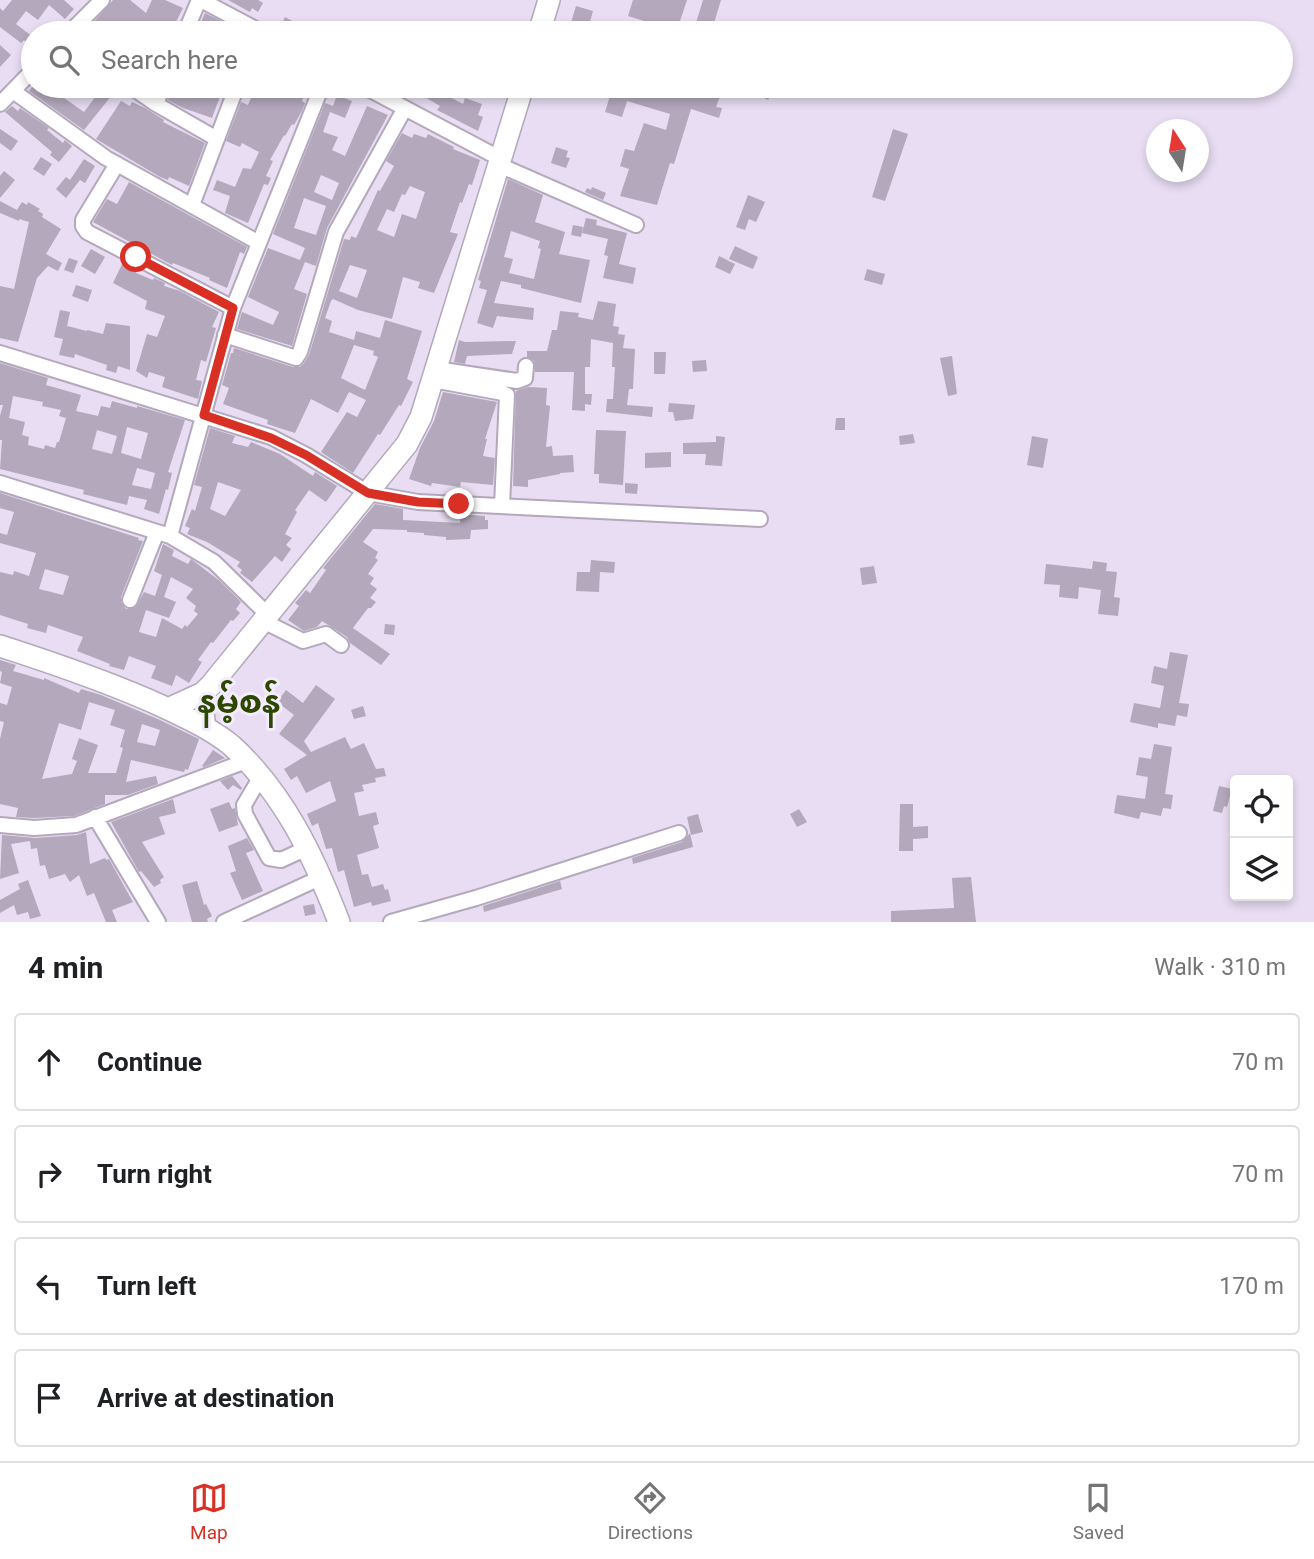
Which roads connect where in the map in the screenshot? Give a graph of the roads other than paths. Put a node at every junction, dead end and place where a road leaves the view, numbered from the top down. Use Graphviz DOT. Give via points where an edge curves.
graph roads {
  1 [pos="200,0"];
  2 [pos="550,0"];
  3 [pos="98,1"];
  4 [pos="80,21"];
  5 [pos="190,21"];
  6 [pos="239,21"];
  7 [pos="543,21"];
  8 [pos="21,83"];
  9 [pos="13,91"];
  10 [pos="21,97"];
  11 [pos="23,98"];
  12 [pos="147,98"];
  13 [pos="158,98"];
  14 [pos="232,98"];
  15 [pos="317,98"];
  16 [pos="386,98"];
  17 [pos="519,98"];
  18 [pos="0,104"];
  19 [pos="156,104"];
  20 [pos="405,108"];
  21 [pos="217,139"];
  22 [pos="500,162"];
  23 [pos="117,163"];
  24 [pos="192,205"];
  25 [pos="636,225"];
  26 [pos="259,243"];
  27 [pos="233,308"];
  28 [pos="225,335"];
  29 [pos="0,353"];
  30 [pos="527,366"];
  31 [pos="434,374"];
  32 [pos="204,415"];
  33 [pos="0,483"];
  34 [pos="368,493"];
  35 [pos="502,506"];
  36 [pos="760,519"];
  37 [pos="163,534"];
  38 [pos="130,600"];
  39 [pos="265,618"];
  40 [pos="341,645"];
  41 [pos="0,646"];
  42 [pos="203,693"];
  43 [pos="168,709"];
  44 [pos="206,727"];
  45 [pos="246,761"];
  46 [pos="260,778"];
  47 [pos="95,817"];
  48 [pos="0,825"];
  49 [pos="679,833"];
  50 [pos="307,848"];
  51 [pos="322,877"];
  52 [pos="158,922"];
  53 [pos="224,922"];
  54 [pos="339,922"];
  55 [pos="391,922"];
  1 -- 5 [label="street"];
  1 -- 6 [label="street"];
  2 -- 7 [label="highway"];
  3 -- 4 [label="street"];
  8 -- 9 [label="street"];
  9 -- 10 [label="street"];
  9 -- 18 [label="street"];
  11 -- 23 [label="street"];
  12 -- 19 [label="street"];
  13 -- 19 [label="street"];
  14 -- 21 [label="street"];
  15 -- 26 [label="street"];
  16 -- 20 [label="street"];
  17 -- 22 [label="highway"];
  19 -- 21 [label="street"];
  20 -- 22 [label="street"];
  20 -- 28 [label="street" via="337,232 296,358"];
  21 -- 24 [label="street"];
  22 -- 25 [label="street"];
  22 -- 31 [label="highway"];
  23 -- 24 [label="street"];
  23 -- 27 [label="street" via="83,226"];
  24 -- 26 [label="street"];
  26 -- 27 [label="street"];
  27 -- 28 [label="street"];
  28 -- 32 [label="street"];
  29 -- 32 [label="street"];
  30 -- 31 [label="street" via="525,378 517,381"];
  31 -- 34 [label="highway" via="407,444"];
  31 -- 35 [label="street" via="507,395"];
  32 -- 34 [label="street" via="271,438"];
  32 -- 37 [label="street"];
  33 -- 37 [label="street"];
  34 -- 35 [label="street" via="418,502"];
  34 -- 39 [label="highway"];
  35 -- 36 [label="street"];
  37 -- 38 [label="street"];
  37 -- 39 [label="street" via="214,562"];
  39 -- 40 [label="street" via="303,640 326,634"];
  39 -- 42 [label="highway"];
  41 -- 43 [label="highway"];
  42 -- 43 [label="highway"];
  42 -- 44 [label="main road"];
  43 -- 44 [label="highway"];
  44 -- 45 [label="highway"];
  45 -- 46 [label="highway"];
  45 -- 47 [label="street"];
  46 -- 50 [label="highway" via="279,798"];
  46 -- 50 [label="street" via="244,805 245,814 269,858 281,860"];
  47 -- 48 [label="street" via="76,825"];
  47 -- 52 [label="street"];
  49 -- 55 [label="street"];
  50 -- 51 [label="highway"];
  51 -- 53 [label="street"];
  51 -- 54 [label="highway"];
}
